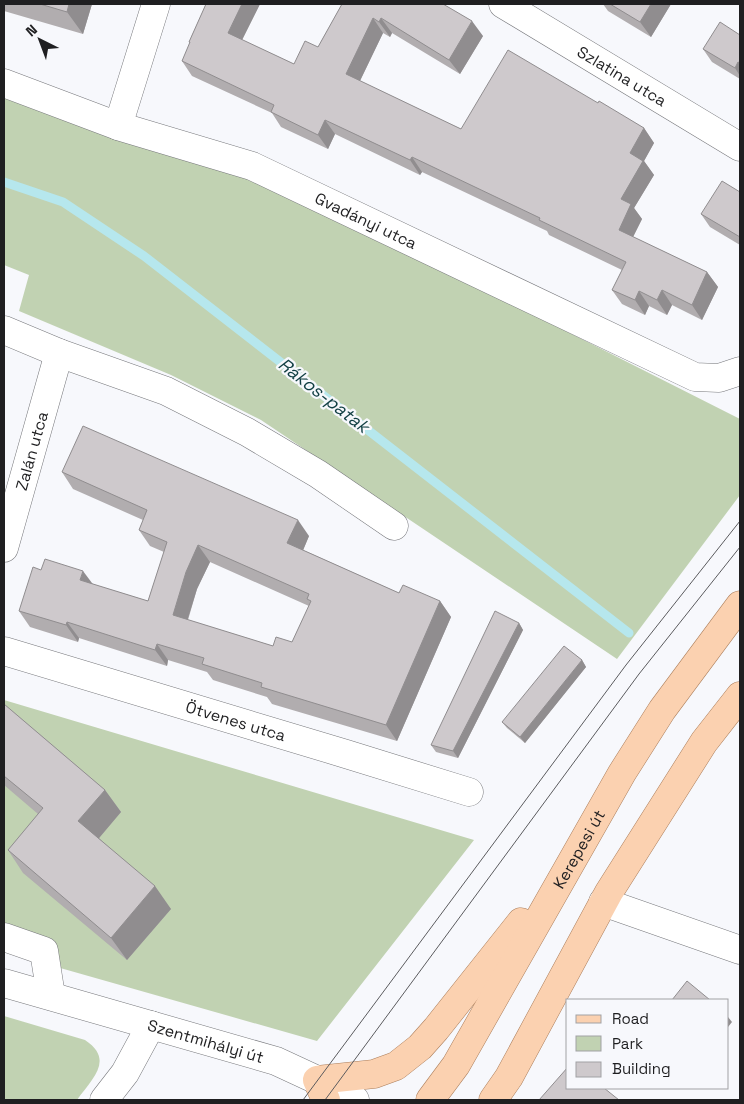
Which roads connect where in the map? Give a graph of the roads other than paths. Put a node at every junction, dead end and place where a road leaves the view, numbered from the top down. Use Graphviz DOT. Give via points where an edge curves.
graph roads {
  1 [pos="156,4"];
  2 [pos="502,4"];
  3 [pos="4,83"];
  4 [pos="118,126"];
  5 [pos="740,147"];
  6 [pos="4,330"];
  7 [pos="59,353"];
  8 [pos="729,374"];
  9 [pos="394,526"];
  10 [pos="4,548"];
  11 [pos="740,605"];
  12 [pos="4,651"];
  13 [pos="740,696"];
  14 [pos="468,792"];
  15 [pos="575,854"];
  16 [pos="602,902"];
  17 [pos="4,937"];
  18 [pos="740,950"];
  19 [pos="4,983"];
  20 [pos="51,996"];
  21 [pos="151,1025"];
  22 [pos="321,1090"];
  23 [pos="104,1100"];
  24 [pos="355,1100"];
  25 [pos="430,1100"];
  26 [pos="493,1100"];
  1 -- 4 [label="street"];
  2 -- 5 [label="street, Szlatina utca"];
  3 -- 4 [label="street, Gvadányi utca"];
  4 -- 8 [label="street, Gvadányi utca" via="252,166 695,377"];
  6 -- 7 [label="street"];
  7 -- 9 [label="street" via="166,391 246,432 318,474"];
  7 -- 10 [label="street, Zalán utca"];
  11 -- 15 [label="main road, Kerepesi út" via="662,710"];
  12 -- 14 [label="street, Ötvenes utca"];
  13 -- 16 [label="main road" via="704,742"];
  15 -- 22 [label="main road" via="420,1047 396,1066"];
  15 -- 25 [label="main road, Kerepesi út" via="456,1065"];
  16 -- 18 [label="street"];
  16 -- 26 [label="main road" via="509,1077"];
  17 -- 20 [label="street" via="44,952"];
  19 -- 20 [label="street, Szentmihályi út"];
  20 -- 21 [label="street, Szentmihályi út"];
  21 -- 22 [label="street, Szentmihályi út" via="276,1061"];
  21 -- 23 [label="street" via="126,1072"];
  22 -- 24 [label="street, Szentmihályi út"];
}
